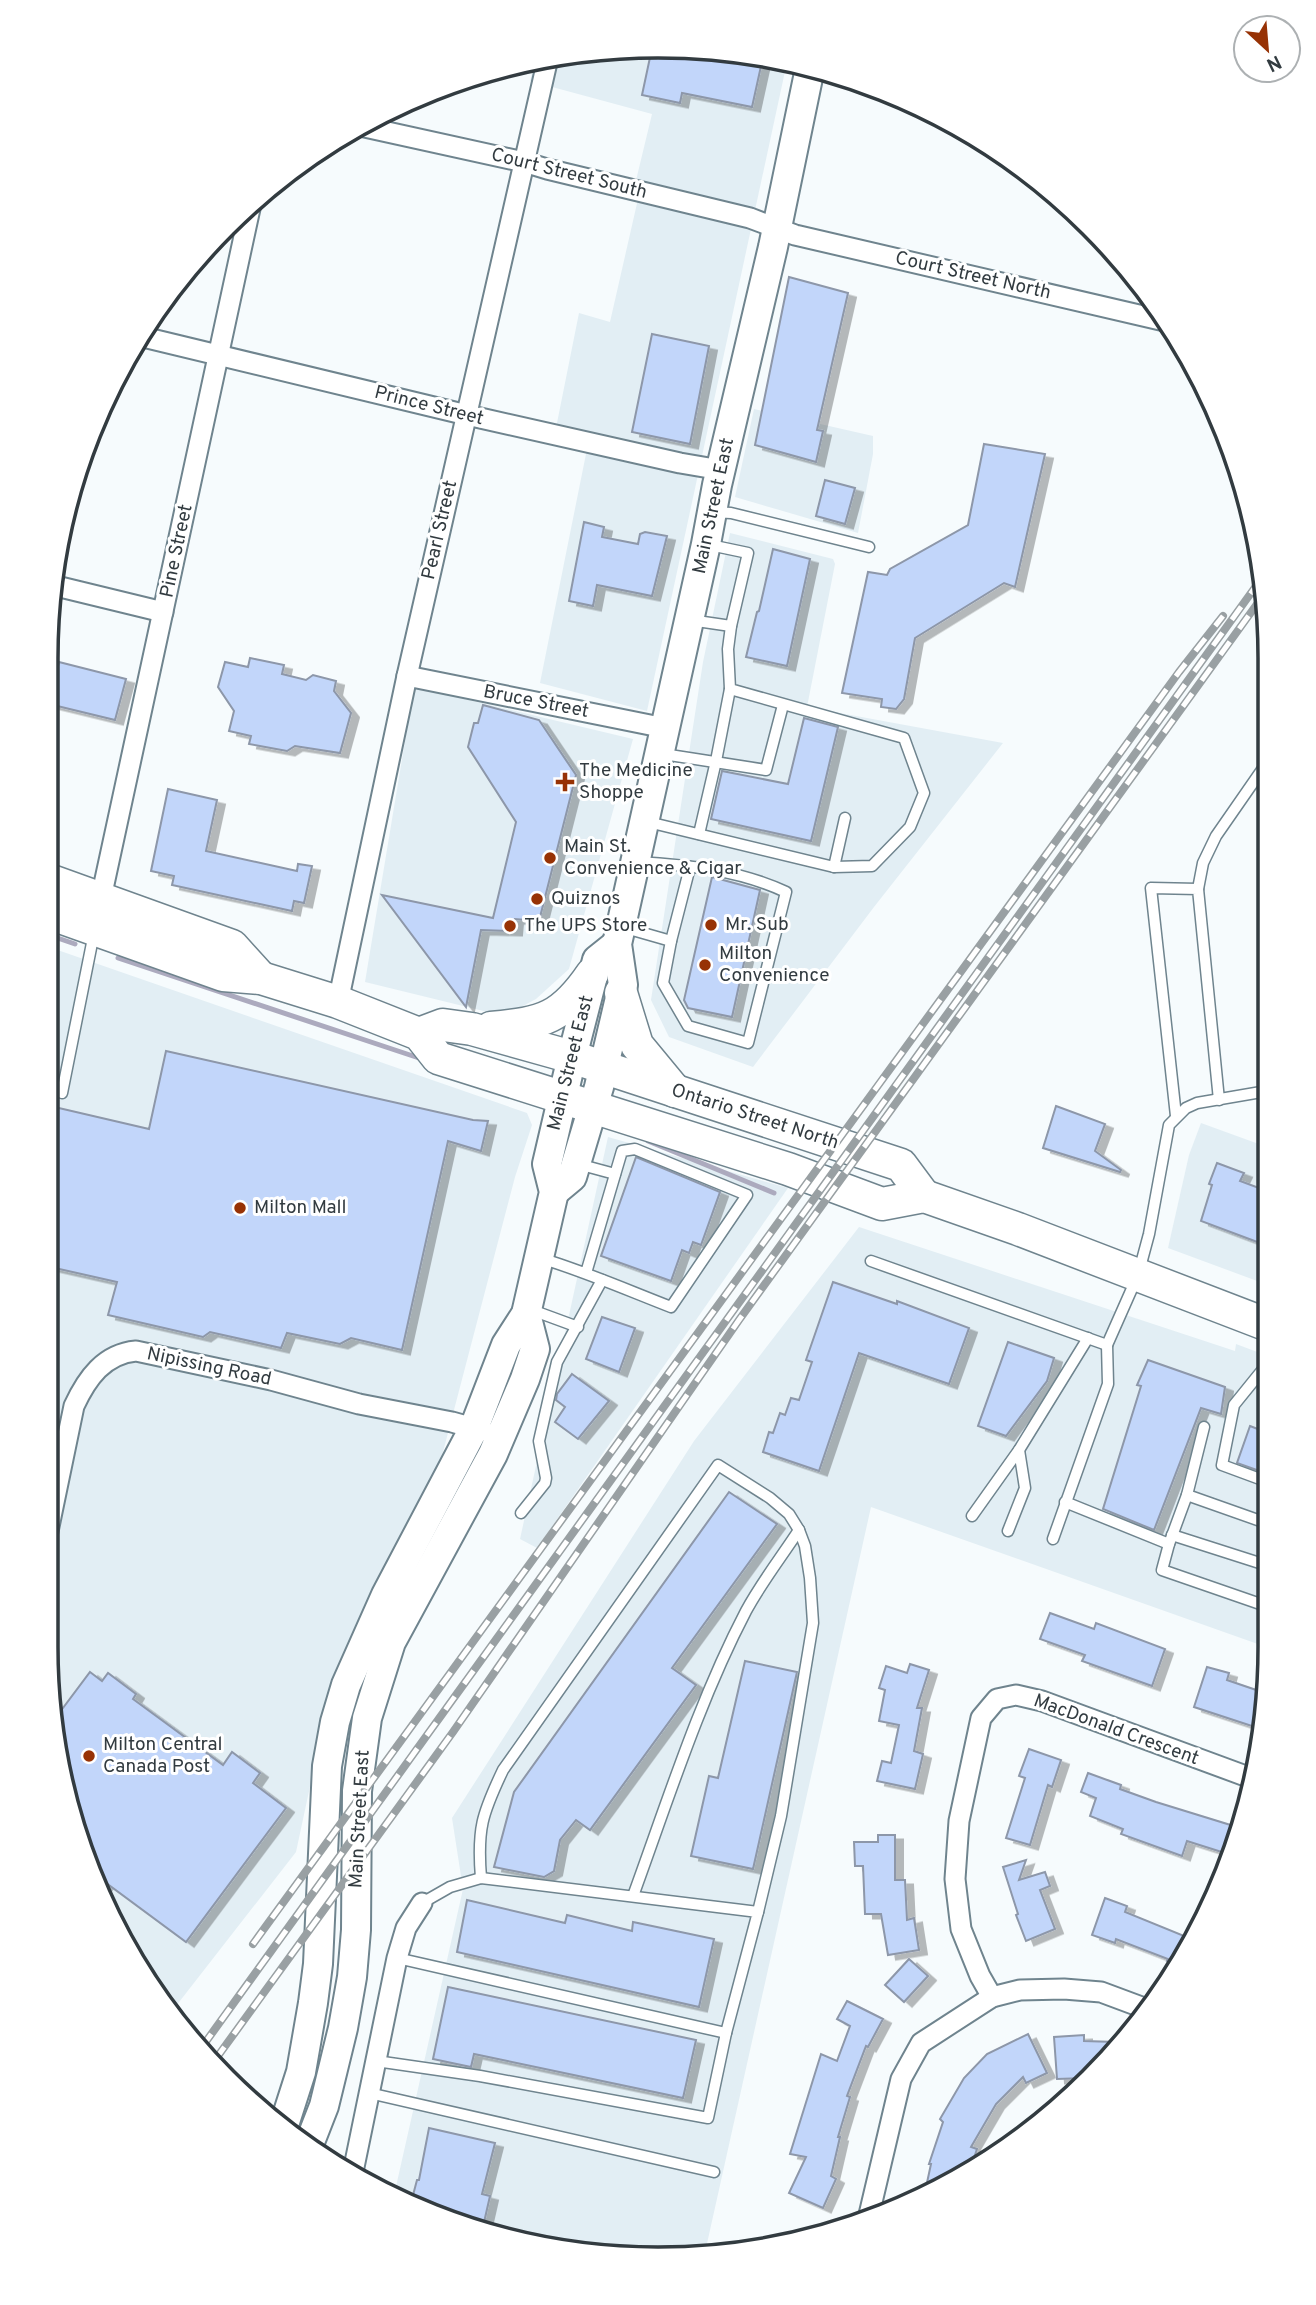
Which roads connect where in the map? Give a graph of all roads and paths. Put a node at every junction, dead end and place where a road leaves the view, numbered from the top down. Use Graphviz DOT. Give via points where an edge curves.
graph roads {
  1 [pos="546,68"];
  2 [pos="808,77"];
  3 [pos="375,129"];
  4 [pos="524,162"];
  5 [pos="247,221"];
  6 [pos="776,229"];
  7 [pos="1152,318"];
  8 [pos="150,339"];
  9 [pos="220,354"];
  10 [pos="467,415"];
  11 [pos="720,470"];
  12 [pos="711,512"];
  13 [pos="706,544"];
  14 [pos="869,547"];
  15 [pos="62,587"];
  16 [pos="163,612"];
  17 [pos="689,620"];
  18 [pos="732,626"];
  19 [pos="407,676"];
  20 [pos="730,689"];
  21 [pos="783,705"];
  22 [pos="662,741"];
  23 [pos="716,761"];
  24 [pos="1258,776"];
  25 [pos="845,818"];
  26 [pos="644,821"];
  27 [pos="699,834"];
  28 [pos="635,862"];
  29 [pos="690,867"];
  30 [pos="834,867"];
  31 [pos="58,886"];
  32 [pos="1198,889"];
  33 [pos="58,912"];
  34 [pos="98,913"];
  35 [pos="619,936"];
  36 [pos="671,941"];
  37 [pos="593,974"];
  38 [pos="621,993"];
  39 [pos="338,1002"];
  40 [pos="472,1029"];
  41 [pos="419,1034"];
  42 [pos="572,1057"];
  43 [pos="603,1068"];
  44 [pos="675,1091"];
  45 [pos="62,1093"];
  46 [pos="1258,1093"];
  47 [pos="562,1098"];
  48 [pos="1219,1100"];
  49 [pos="593,1107"];
  50 [pos="1176,1116"];
  51 [pos="576,1164"];
  52 [pos="615,1174"];
  53 [pos="554,1192"];
  54 [pos="924,1196"];
  55 [pos="539,1258"];
  56 [pos="872,1261"];
  57 [pos="586,1273"];
  58 [pos="1138,1275"];
  59 [pos="603,1280"];
  60 [pos="527,1312"];
  61 [pos="1258,1321"];
  62 [pos="578,1327"];
  63 [pos="1088,1338"];
  64 [pos="1107,1345"];
  65 [pos="1258,1375"];
  66 [pos="1204,1427"];
  67 [pos="474,1428"];
  68 [pos="502,1436"];
  69 [pos="1019,1450"];
  70 [pos="1258,1478"];
  71 [pos="58,1483"];
  72 [pos="1187,1495"];
  73 [pos="1065,1502"];
  74 [pos="521,1513"];
  75 [pos="972,1516"];
  76 [pos="1258,1520"];
  77 [pos="799,1530"];
  78 [pos="1008,1531"];
  79 [pos="1053,1539"];
  80 [pos="1170,1539"];
  81 [pos="1258,1563"];
  82 [pos="1258,1603"];
  83 [pos="1244,1775"];
  84 [pos="481,1878"];
  85 [pos="634,1896"];
  86 [pos="422,1903"];
  87 [pos="758,1912"];
  88 [pos="397,1958"];
  89 [pos="992,1997"];
  90 [pos="1138,2006"];
  91 [pos="726,2033"];
  92 [pos="376,2061"];
  93 [pos="369,2093"];
  94 [pos="286,2118"];
  95 [pos="312,2136"];
  96 [pos="354,2165"];
  97 [pos="714,2172"];
  98 [pos="871,2208"];
  1 -- 4 [label="street, Pearl Street"];
  2 -- 6 [label="main road, Main Street East"];
  3 -- 4 [label="street, Court Street South"];
  4 -- 6 [label="street, Court Street South"];
  4 -- 10 [label="street, Pearl Street"];
  5 -- 9 [label="street, Pine Street"];
  6 -- 7 [label="street, Court Street North"];
  6 -- 11 [label="main road, Main Street East"];
  8 -- 9 [label="street, Prince Street"];
  9 -- 10 [label="street, Prince Street"];
  9 -- 16 [label="street, Pine Street"];
  10 -- 11 [label="street, Prince Street"];
  10 -- 19 [label="street, Pearl Street"];
  11 -- 12 [label="main road, Main Street East"];
  12 -- 13 [label="main road, Main Street East"];
  12 -- 14 [label="lane"];
  13 -- 17 [label="main road, Main Street East"];
  13 -- 18 [label="lane" via="748,553"];
  15 -- 16 [label="street"];
  16 -- 34 [label="street, Pine Street"];
  17 -- 18 [label="lane"];
  17 -- 22 [label="main road, Main Street East"];
  18 -- 20 [label="lane"];
  19 -- 22 [label="street, Bruce Street"];
  19 -- 39 [label="street, Pearl Street"];
  20 -- 21 [label="lane"];
  20 -- 23 [label="lane"];
  21 -- 23 [label="lane" via="766,770"];
  21 -- 30 [label="lane" via="904,738 924,793 910,827 872,866"];
  22 -- 23 [label="lane"];
  22 -- 26 [label="main road, Main Street East"];
  23 -- 27 [label="lane"];
  24 -- 32 [label="lane" via="1216,836 1203,863"];
  25 -- 30 [label="lane"];
  26 -- 27 [label="lane"];
  26 -- 28 [label="main road, Main Street East"];
  27 -- 30 [label="lane"];
  28 -- 29 [label="lane"];
  28 -- 35 [label="main road, Main Street East"];
  29 -- 36 [label="lane"];
  29 -- 36 [label="lane" via="761,880 786,892 748,1044 688,1026 663,983"];
  31 -- 34 [label="main road"];
  32 -- 48 [label="lane"];
  32 -- 50 [label="lane" via="1151,888"];
  33 -- 34 [label="main road"];
  34 -- 39 [label="main road" via="223,975 261,978"];
  34 -- 45 [label="lane"];
  35 -- 36 [label="lane"];
  35 -- 37 [label="main road, Main Street East" via="597,960"];
  35 -- 38 [label="main road, Main Street East"];
  37 -- 40 [label="main road" via="576,998 553,1016 526,1025"];
  37 -- 42 [label="main road, Main Street East"];
  38 -- 43 [label="main road, Main Street East"];
  38 -- 44 [label="main road" via="637,1045"];
  39 -- 41 [label="main road"];
  40 -- 41 [label="main road" via="443,1025"];
  40 -- 42 [label="main road, Ontario Street North"];
  41 -- 47 [label="main road, Ontario Street North" via="438,1058"];
  42 -- 43 [label="main road, Ontario Street North"];
  42 -- 47 [label="main road, Main Street East"];
  43 -- 44 [label="main road, Ontario Street North"];
  43 -- 49 [label="main road, Main Street East"];
  44 -- 54 [label="main road, Ontario Street North" via="901,1166"];
  46 -- 48 [label="lane"];
  47 -- 49 [label="main road, Ontario Street North"];
  47 -- 53 [label="main road, Main Street East" via="547,1164"];
  48 -- 50 [label="lane" via="1198,1103"];
  49 -- 51 [label="main road, Main Street East"];
  49 -- 54 [label="main road, Ontario Street North" via="882,1204"];
  50 -- 58 [label="lane" via="1169,1125"];
  51 -- 52 [label="lane"];
  51 -- 53 [label="main road, Main Street East" via="572,1177"];
  52 -- 57 [label="lane"];
  52 -- 59 [label="lane" via="622,1151 635,1149 747,1195 671,1307"];
  53 -- 55 [label="main road, Main Street East"];
  54 -- 58 [label="main road, Ontario Street North"];
  55 -- 57 [label="lane"];
  55 -- 60 [label="main road, Main Street East"];
  56 -- 63 [label="lane"];
  57 -- 59 [label="lane"];
  58 -- 61 [label="main road, Ontario Street North"];
  58 -- 64 [label="lane"];
  59 -- 62 [label="lane"];
  60 -- 62 [label="lane"];
  60 -- 67 [label="main road, Main Street East" via="506,1345"];
  60 -- 68 [label="main road, Main Street East" via="535,1349"];
  62 -- 74 [label="lane" via="558,1362 539,1441 545,1483"];
  63 -- 64 [label="lane"];
  63 -- 69 [label="lane"];
  64 -- 73 [label="lane" via="1108,1384"];
  65 -- 70 [label="lane" via="1234,1405 1222,1465"];
  66 -- 72 [label="lane"];
  67 -- 68 [label="street, Nipissing Road"];
  67 -- 71 [label="street, Nipissing Road" via="271,1380 125,1352 114,1356 83,1387 74,1406"];
  67 -- 94 [label="main road, Main Street East" via="386,1595 346,1685 335,1722 326,1787 318,1964 301,2072"];
  68 -- 95 [label="main road, Main Street East" via="391,1642 367,1718 357,1791 352,1977 344,2028"];
  69 -- 75 [label="lane"];
  69 -- 78 [label="lane" via="1025,1488"];
  72 -- 76 [label="lane"];
  72 -- 80 [label="lane"];
  73 -- 79 [label="lane"];
  73 -- 80 [label="lane"];
  77 -- 84 [label="lane" via="770,1498 718,1465 503,1770 485,1807 480,1832"];
  77 -- 85 [label="lane" via="727,1648"];
  77 -- 87 [label="lane" via="813,1623 781,1816"];
  80 -- 81 [label="lane"];
  80 -- 82 [label="lane" via="1162,1570"];
  83 -- 89 [label="street, MacDonald Crescent" via="1042,1700 1016,1695 997,1699 981,1718 960,1821 955,1879 961,1929"];
  84 -- 85 [label="lane"];
  84 -- 86 [label="lane" via="450,1887"];
  85 -- 87 [label="lane"];
  86 -- 88 [label="street" via="406,1928"];
  87 -- 91 [label="lane"];
  88 -- 91 [label="lane"];
  88 -- 92 [label="street"];
  89 -- 90 [label="street" via="1020,1990 1084,1990"];
  89 -- 98 [label="street" via="921,2043 901,2079"];
  91 -- 92 [label="lane" via="708,2118"];
  92 -- 93 [label="street"];
  93 -- 96 [label="street"];
  93 -- 97 [label="lane"];
}
